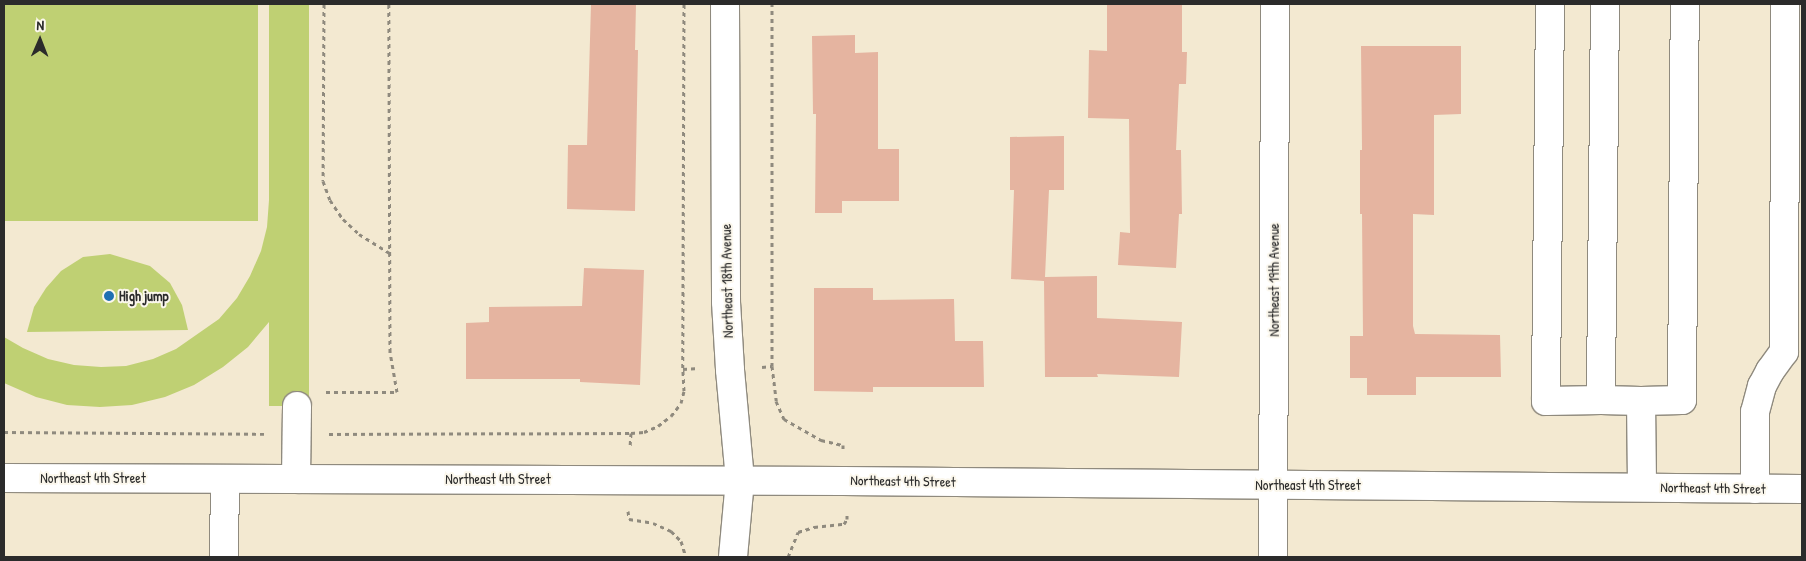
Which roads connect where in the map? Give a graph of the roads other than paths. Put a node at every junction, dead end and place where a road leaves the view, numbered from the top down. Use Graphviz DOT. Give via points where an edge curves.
graph roads {
  1 [pos="725,4"];
  2 [pos="1275,4"];
  3 [pos="1550,4"];
  4 [pos="1605,4"];
  5 [pos="1685,4"];
  6 [pos="1785,4"];
  7 [pos="308,399"];
  8 [pos="1601,400"];
  9 [pos="1641,401"];
  10 [pos="4,478"];
  11 [pos="225,479"];
  12 [pos="296,479"];
  13 [pos="740,480"];
  14 [pos="1273,484"];
  15 [pos="1642,488"];
  16 [pos="1755,489"];
  17 [pos="1802,489"];
  18 [pos="224,557"];
  19 [pos="733,557"];
  20 [pos="1273,557"];
  1 -- 13 [label="street, Northeast 18th Avenue" via="726,302"];
  2 -- 14 [label="street, Northeast 19th Avenue"];
  3 -- 8 [label="street" via="1546,401"];
  4 -- 8 [label="street"];
  5 -- 9 [label="street" via="1682,400"];
  6 -- 16 [label="street" via="1784,352 1762,386 1754,412"];
  7 -- 12 [label="street"];
  8 -- 9 [label="street"];
  9 -- 15 [label="street"];
  10 -- 11 [label="street, Northeast 4th Street"];
  11 -- 12 [label="street, Northeast 4th Street"];
  11 -- 18 [label="street"];
  12 -- 13 [label="street, Northeast 4th Street"];
  13 -- 14 [label="street, Northeast 4th Street"];
  13 -- 19 [label="street, Northeast 18th Avenue"];
  14 -- 15 [label="street, Northeast 4th Street"];
  14 -- 20 [label="street, Northeast 19th Avenue"];
  15 -- 16 [label="street, Northeast 4th Street"];
  16 -- 17 [label="street, Northeast 4th Street"];
}
